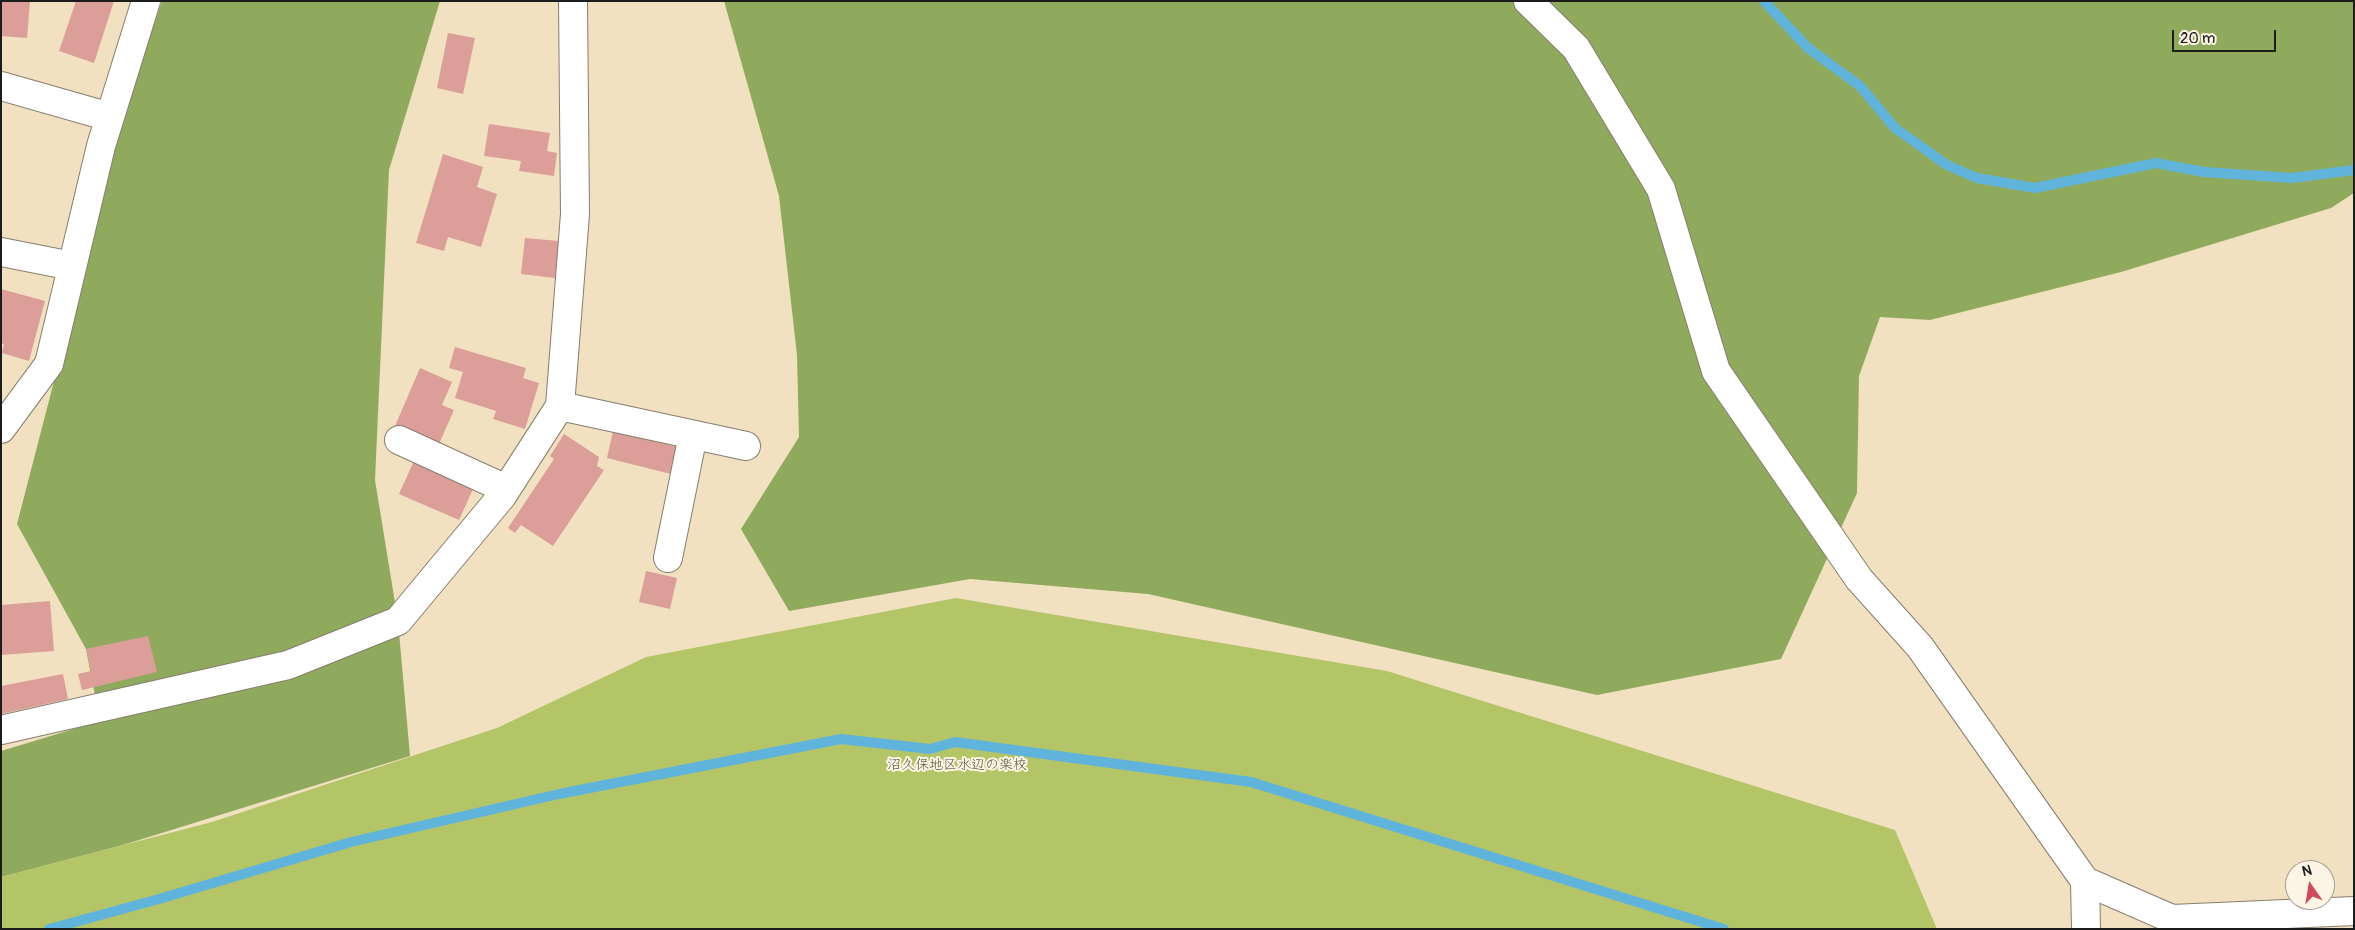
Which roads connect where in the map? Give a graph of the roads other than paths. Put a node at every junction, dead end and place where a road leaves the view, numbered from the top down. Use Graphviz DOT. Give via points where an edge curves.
graph roads {
  1 [pos="146,1"];
  2 [pos="572,1"];
  3 [pos="1528,1"];
  4 [pos="2,86"];
  5 [pos="110,117"];
  6 [pos="1,252"];
  7 [pos="72,266"];
  8 [pos="560,406"];
  9 [pos="6,416"];
  10 [pos="693,435"];
  11 [pos="399,440"];
  12 [pos="746,446"];
  13 [pos="506,489"];
  14 [pos="668,558"];
  15 [pos="1,730"];
  16 [pos="2085,882"];
  17 [pos="2354,910"];
  18 [pos="2086,929"];
  1 -- 5 [label="street"];
  2 -- 8 [label="street" via="576,214"];
  3 -- 16 [label="street" via="1576,48 1661,189 1716,371 1858,579 1920,646"];
  4 -- 5 [label="street"];
  5 -- 7 [label="street"];
  6 -- 7 [label="street"];
  7 -- 9 [label="street" via="49,364"];
  8 -- 10 [label="street"];
  8 -- 13 [label="street"];
  10 -- 12 [label="street"];
  10 -- 14 [label="street"];
  11 -- 13 [label="street"];
  13 -- 15 [label="street" via="398,621 288,665"];
  16 -- 17 [label="street" via="2172,919"];
  16 -- 18 [label="street"];
}
